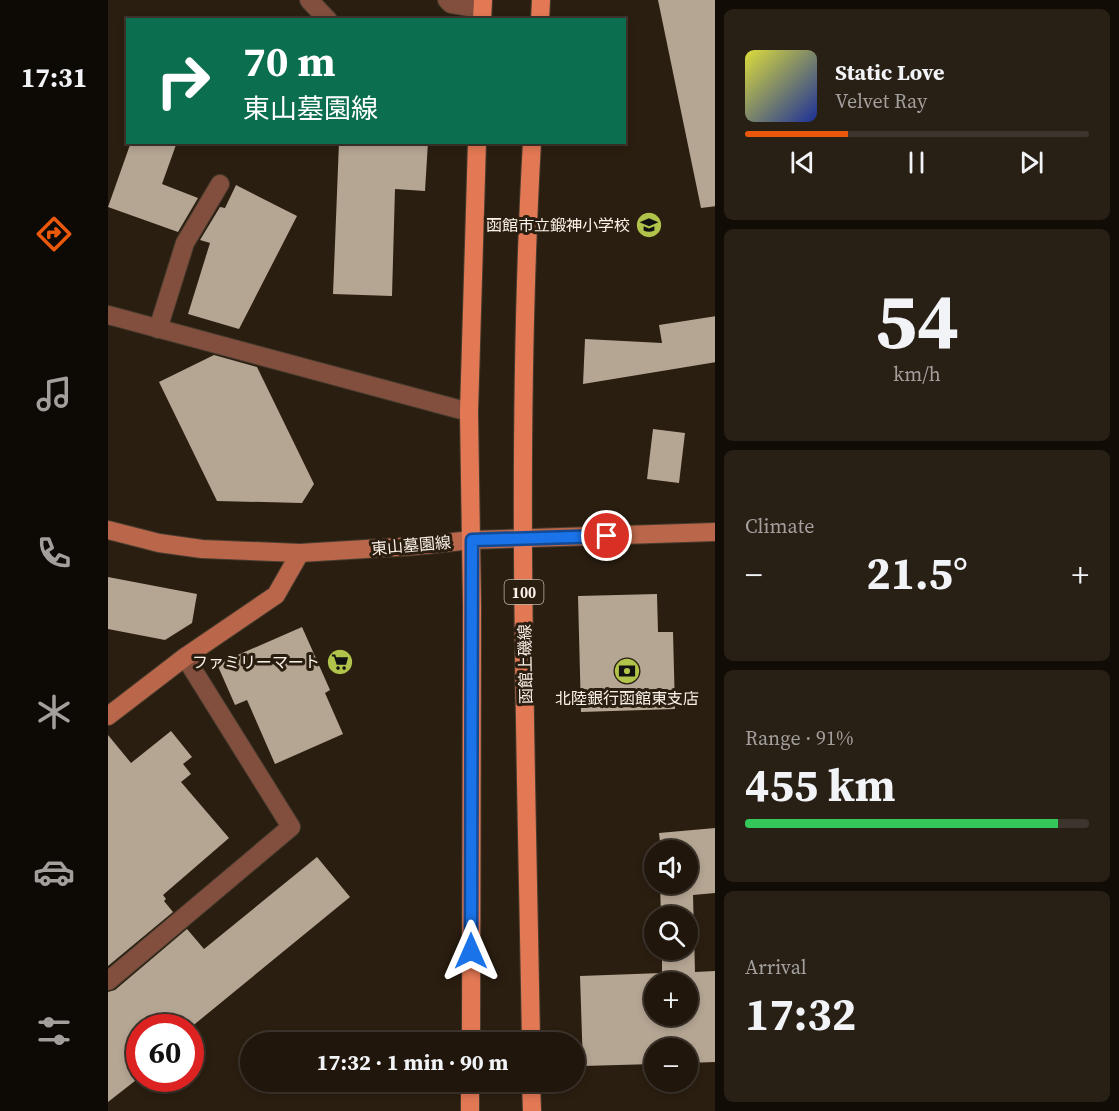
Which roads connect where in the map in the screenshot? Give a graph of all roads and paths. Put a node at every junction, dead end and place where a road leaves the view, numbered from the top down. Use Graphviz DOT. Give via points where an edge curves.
graph roads {
  1 [pos="309,0"];
  2 [pos="447,0"];
  3 [pos="541,0"];
  4 [pos="482,10"];
  5 [pos="326,18"];
  6 [pos="540,18"];
  7 [pos="477,144"];
  8 [pos="532,144"];
  9 [pos="220,184"];
  10 [pos="108,315"];
  11 [pos="158,328"];
  12 [pos="469,412"];
  13 [pos="108,530"];
  14 [pos="715,532"];
  15 [pos="523,538"];
  16 [pos="472,540"];
  17 [pos="300,553"];
  18 [pos="186,657"];
  19 [pos="108,716"];
  20 [pos="108,981"];
  21 [pos="471,1032"];
  22 [pos="531,1032"];
  23 [pos="471,1092"];
  24 [pos="531,1092"];
  25 [pos="470,1111"];
  26 [pos="532,1111"];
  1 -- 5 [label="street"];
  2 -- 4 [label="street"];
  3 -- 6 [label="main road"];
  7 -- 12 [label="main road"];
  8 -- 15 [label="main road, 函館上磯線 / 100" via="526,252"];
  9 -- 11 [label="street" via="185,243"];
  10 -- 11 [label="street"];
  11 -- 12 [label="street"];
  12 -- 16 [label="main road"];
  13 -- 17 [label="street, 東山墓園線" via="202,549"];
  14 -- 15 [label="street, 東山墓園線"];
  15 -- 16 [label="street, 東山墓園線"];
  15 -- 22 [label="main road, 函館上磯線 / 100"];
  16 -- 17 [label="street, 東山墓園線"];
  16 -- 21 [label="main road"];
  17 -- 18 [label="street" via="276,595"];
  18 -- 19 [label="street"];
  18 -- 20 [label="street" via="291,827"];
  23 -- 25 [label="main road"];
  24 -- 26 [label="main road"];
}
